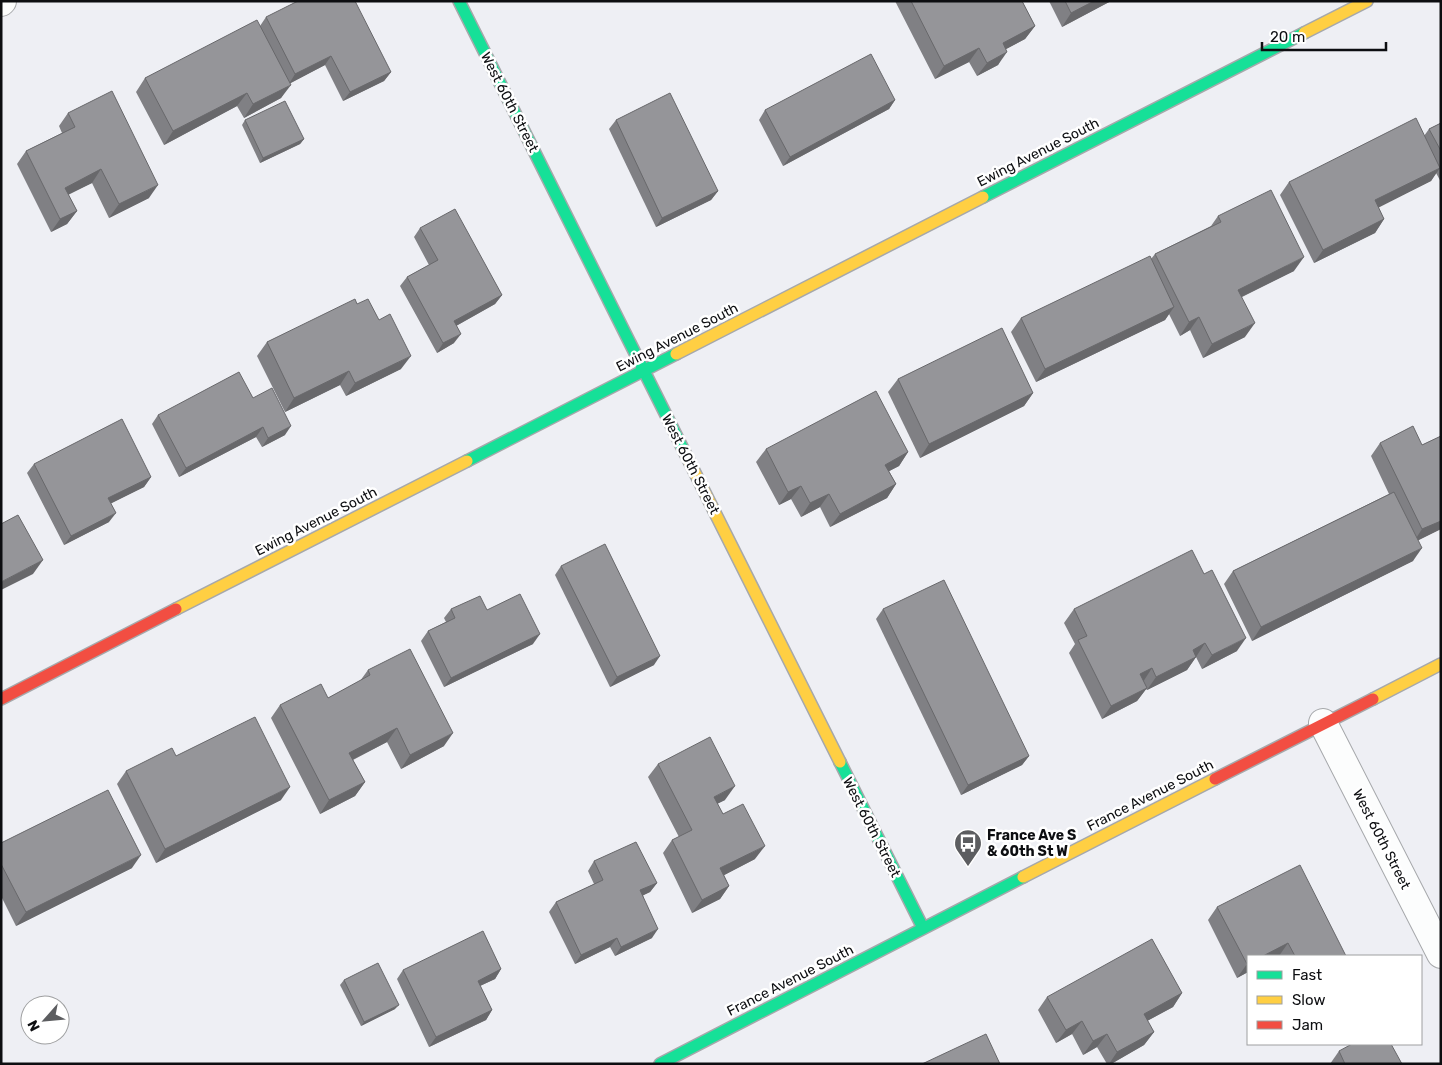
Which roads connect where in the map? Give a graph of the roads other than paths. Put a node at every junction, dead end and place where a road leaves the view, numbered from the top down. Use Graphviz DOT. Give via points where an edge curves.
graph roads {
  1 [pos="459,1"];
  2 [pos="1367,1"];
  3 [pos="644,370"];
  4 [pos="1441,664"];
  5 [pos="1,699"];
  6 [pos="1323,724"];
  7 [pos="923,928"];
  8 [pos="1441,954"];
  9 [pos="660,1064"];
  1 -- 3 [label="street, West 60th Street"];
  2 -- 3 [label="street, Ewing Avenue South"];
  3 -- 5 [label="street, Ewing Avenue South"];
  3 -- 7 [label="street, West 60th Street"];
  4 -- 6 [label="street, France Avenue South"];
  6 -- 7 [label="street, France Avenue South"];
  6 -- 8 [label="street, West 60th Street"];
  7 -- 9 [label="street, France Avenue South"];
}
